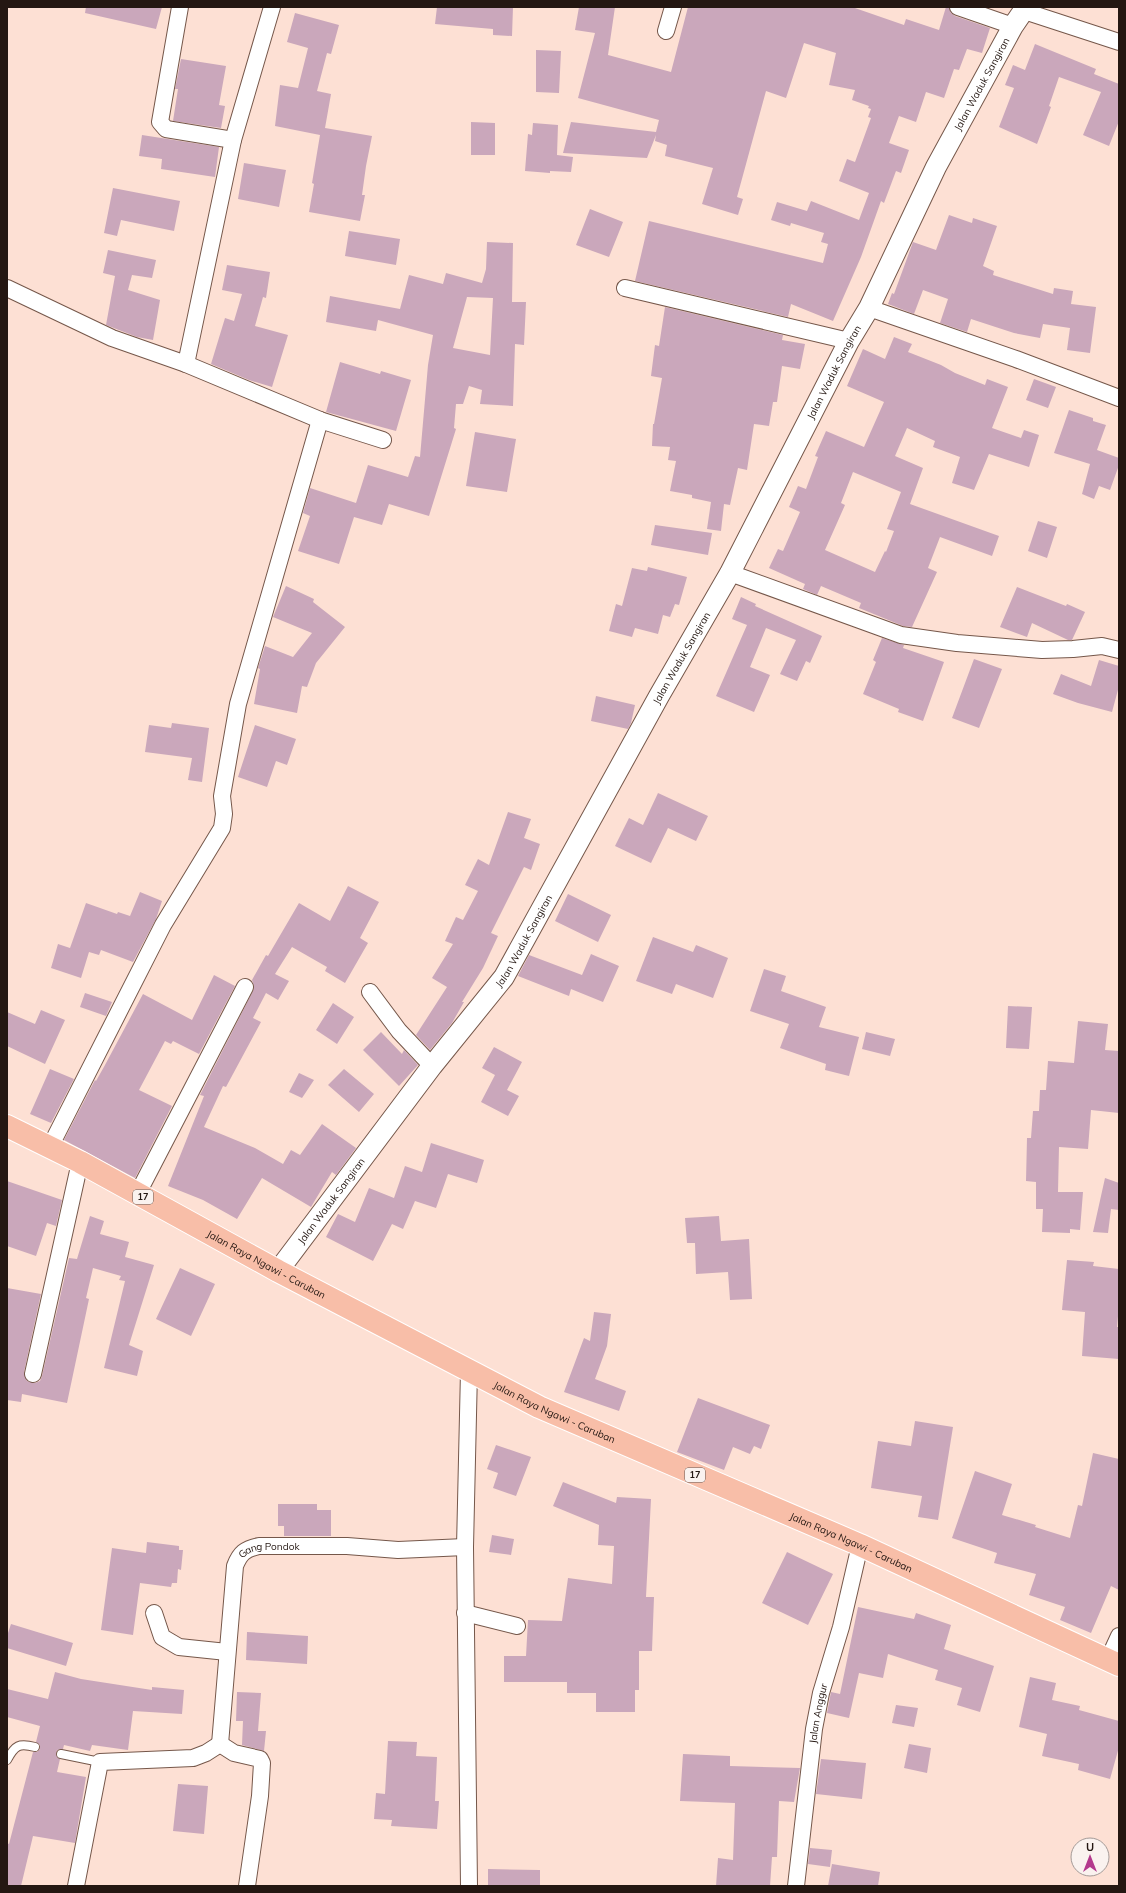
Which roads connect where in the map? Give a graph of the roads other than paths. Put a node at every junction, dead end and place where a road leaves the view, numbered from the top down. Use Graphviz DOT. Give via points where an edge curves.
graph roads {
  1 [pos="180,7"];
  2 [pos="272,7"];
  3 [pos="673,7"];
  4 [pos="958,7"];
  5 [pos="1021,15"];
  6 [pos="666,31"];
  7 [pos="1119,42"];
  8 [pos="233,140"];
  9 [pos="7,288"];
  10 [pos="625,288"];
  11 [pos="869,308"];
  12 [pos="849,341"];
  13 [pos="186,364"];
  14 [pos="1119,398"];
  15 [pos="320,420"];
  16 [pos="383,440"];
  17 [pos="730,573"];
  18 [pos="1119,650"];
  19 [pos="245,987"];
  20 [pos="370,992"];
  21 [pos="432,1066"];
  22 [pos="7,1126"];
  23 [pos="50,1146"];
  24 [pos="80,1162"];
  25 [pos="138,1193"];
  26 [pos="278,1271"];
  27 [pos="469,1371"];
  28 [pos="33,1374"];
  29 [pos="860,1545"];
  30 [pos="465,1547"];
  31 [pos="154,1613"];
  32 [pos="465,1613"];
  33 [pos="517,1626"];
  34 [pos="1119,1636"];
  35 [pos="227,1652"];
  36 [pos="1114,1663"];
  37 [pos="220,1744"];
  38 [pos="35,1747"];
  39 [pos="61,1754"];
  40 [pos="7,1760"];
  41 [pos="100,1762"];
  42 [pos="76,1886"];
  43 [pos="247,1886"];
  44 [pos="469,1886"];
  45 [pos="796,1886"];
  1 -- 8 [label="street" via="160,122 166,128"];
  2 -- 8 [label="street"];
  3 -- 6 [label="street"];
  4 -- 5 [label="street"];
  5 -- 7 [label="street"];
  5 -- 11 [label="street, Jalan Waduk Sangiran" via="936,167"];
  8 -- 13 [label="street"];
  9 -- 13 [label="street" via="112,338"];
  10 -- 12 [label="street"];
  11 -- 12 [label="street, Jalan Waduk Sangiran"];
  11 -- 14 [label="street"];
  12 -- 17 [label="street, Jalan Waduk Sangiran"];
  13 -- 15 [label="street"];
  15 -- 16 [label="street"];
  15 -- 23 [label="street" via="238,704 222,796 222,828 163,925"];
  17 -- 18 [label="street" via="901,635 956,644 1042,650 1102,646"];
  17 -- 21 [label="street, Jalan Waduk Sangiran" via="504,977"];
  19 -- 25 [label="street"];
  20 -- 21 [label="street" via="399,1031"];
  21 -- 26 [label="street, Jalan Waduk Sangiran"];
  22 -- 23 [label="highway, Jalan Raya Ngawi - Caruban / 17"];
  23 -- 24 [label="highway, Jalan Raya Ngawi - Caruban / 17"];
  24 -- 25 [label="highway, Jalan Raya Ngawi - Caruban / 17"];
  24 -- 28 [label="street"];
  25 -- 26 [label="highway, Jalan Raya Ngawi - Caruban / 17"];
  26 -- 27 [label="highway, Jalan Raya Ngawi - Caruban / 17"];
  27 -- 29 [label="highway, Jalan Raya Ngawi - Caruban / 17" via="539,1407"];
  27 -- 30 [label="street"];
  29 -- 36 [label="highway, Jalan Raya Ngawi - Caruban / 17"];
  29 -- 45 [label="street, Jalan Anggur" via="841,1627 821,1693"];
  30 -- 32 [label="street"];
  30 -- 35 [label="street, Gang Pondok" via="398,1550 347,1546 249,1548 240,1554 235,1566"];
  31 -- 35 [label="street" via="162,1637 179,1647"];
  32 -- 33 [label="street"];
  32 -- 44 [label="street"];
  34 -- 36 [label="street"];
  35 -- 37 [label="street, Gang Pondok"];
  37 -- 41 [label="street" via="193,1758"];
  37 -- 43 [label="street" via="234,1753 260,1759 262,1763 260,1796"];
  38 -- 40 [label="lane" via="18,1745"];
  39 -- 41 [label="lane"];
  41 -- 42 [label="street"];
}
